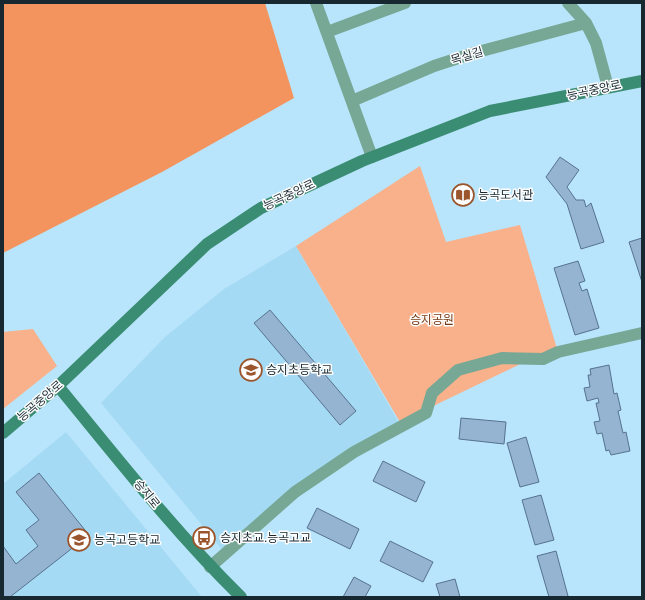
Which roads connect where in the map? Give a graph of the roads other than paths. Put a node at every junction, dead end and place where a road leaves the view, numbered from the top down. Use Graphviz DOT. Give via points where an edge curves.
graph roads {
  1 [pos="316,3"];
  2 [pos="405,3"];
  3 [pos="568,3"];
  4 [pos="586,23"];
  5 [pos="327,32"];
  6 [pos="642,81"];
  7 [pos="608,87"];
  8 [pos="352,101"];
  9 [pos="372,157"];
  10 [pos="642,333"];
  11 [pos="58,386"];
  12 [pos="3,433"];
  13 [pos="210,567"];
  14 [pos="240,597"];
  1 -- 5 [label="street"];
  2 -- 5 [label="street"];
  3 -- 4 [label="street"];
  4 -- 7 [label="street" via="596,43"];
  4 -- 8 [label="street, 목실길" via="434,66"];
  5 -- 8 [label="street"];
  6 -- 7 [label="street, 능곡중앙로"];
  7 -- 9 [label="street, 능곡중앙로" via="490,112"];
  8 -- 9 [label="street"];
  9 -- 11 [label="street, 능곡중앙로" via="261,208 207,244"];
  10 -- 13 [label="street" via="558,352 543,359 502,358 458,370 432,393 426,413 354,452 295,492"];
  11 -- 12 [label="street, 능곡중앙로"];
  11 -- 13 [label="street, 승지로"];
  13 -- 14 [label="street, 승지로"];
}
